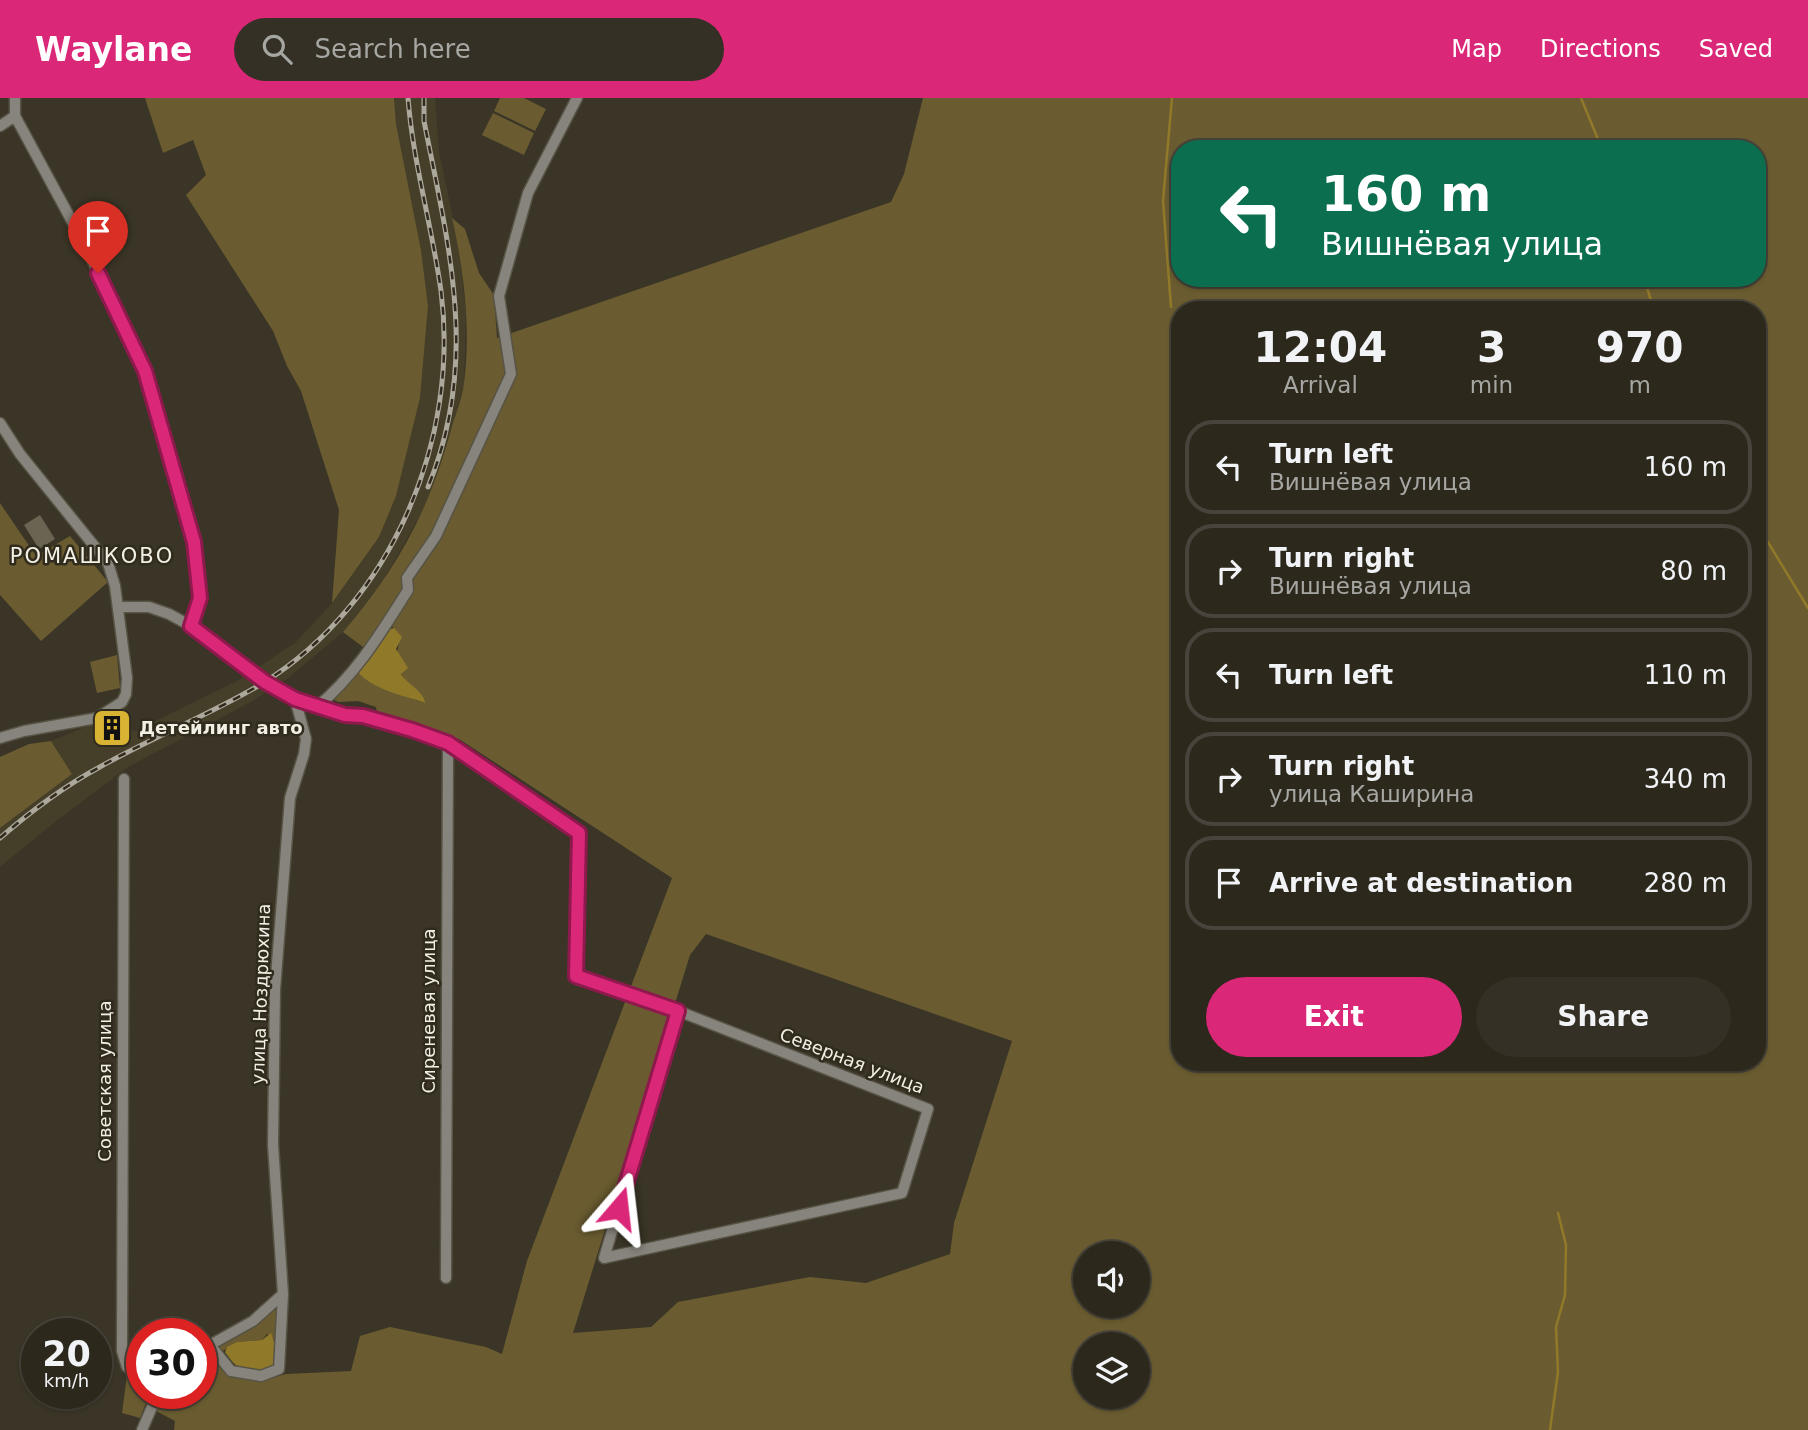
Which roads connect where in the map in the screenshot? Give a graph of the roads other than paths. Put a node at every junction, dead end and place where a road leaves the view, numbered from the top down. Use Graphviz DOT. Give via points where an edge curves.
graph roads {
  1 [pos="15,98"];
  2 [pos="577,98"];
  3 [pos="15,116"];
  4 [pos="0,126"];
  5 [pos="0,423"];
  6 [pos="118,607"];
  7 [pos="191,626"];
  8 [pos="295,699"];
  9 [pos="317,707"];
  10 [pos="0,738"];
  11 [pos="448,743"];
  12 [pos="124,779"];
  13 [pos="678,1011"];
  14 [pos="446,1278"];
  15 [pos="283,1294"];
  16 [pos="217,1342"];
  17 [pos="217,1358"];
  18 [pos="126,1364"];
  19 [pos="151,1409"];
  20 [pos="142,1430"];
  1 -- 3 [label="street"];
  2 -- 9 [label="street" via="528,193 499,296 511,374 436,536 407,578 408,590 351,674"];
  3 -- 4 [label="street"];
  3 -- 7 [label="street" via="145,371 194,542 200,598"];
  5 -- 6 [label="street" via="108,563"];
  6 -- 7 [label="street" via="160,609"];
  6 -- 10 [label="street" via="127,678 122,702 97,718"];
  7 -- 8 [label="street"];
  8 -- 9 [label="street"];
  8 -- 15 [label="street, улица Ноздрюхина" via="306,739 290,798 275,989 273,1145"];
  9 -- 11 [label="street"];
  11 -- 13 [label="street" via="579,833 576,976"];
  11 -- 14 [label="street, Сиреневая улица"];
  12 -- 18 [label="street, Советская улица" via="122,1351"];
  13 -- 13 [label="street, Северная улица" via="928,1109 902,1194 604,1258"];
  15 -- 16 [label="street" via="253,1321"];
  15 -- 17 [label="street, улица Ноздрюхина" via="279,1369 261,1376 231,1371"];
  19 -- 20 [label="street"];
}
